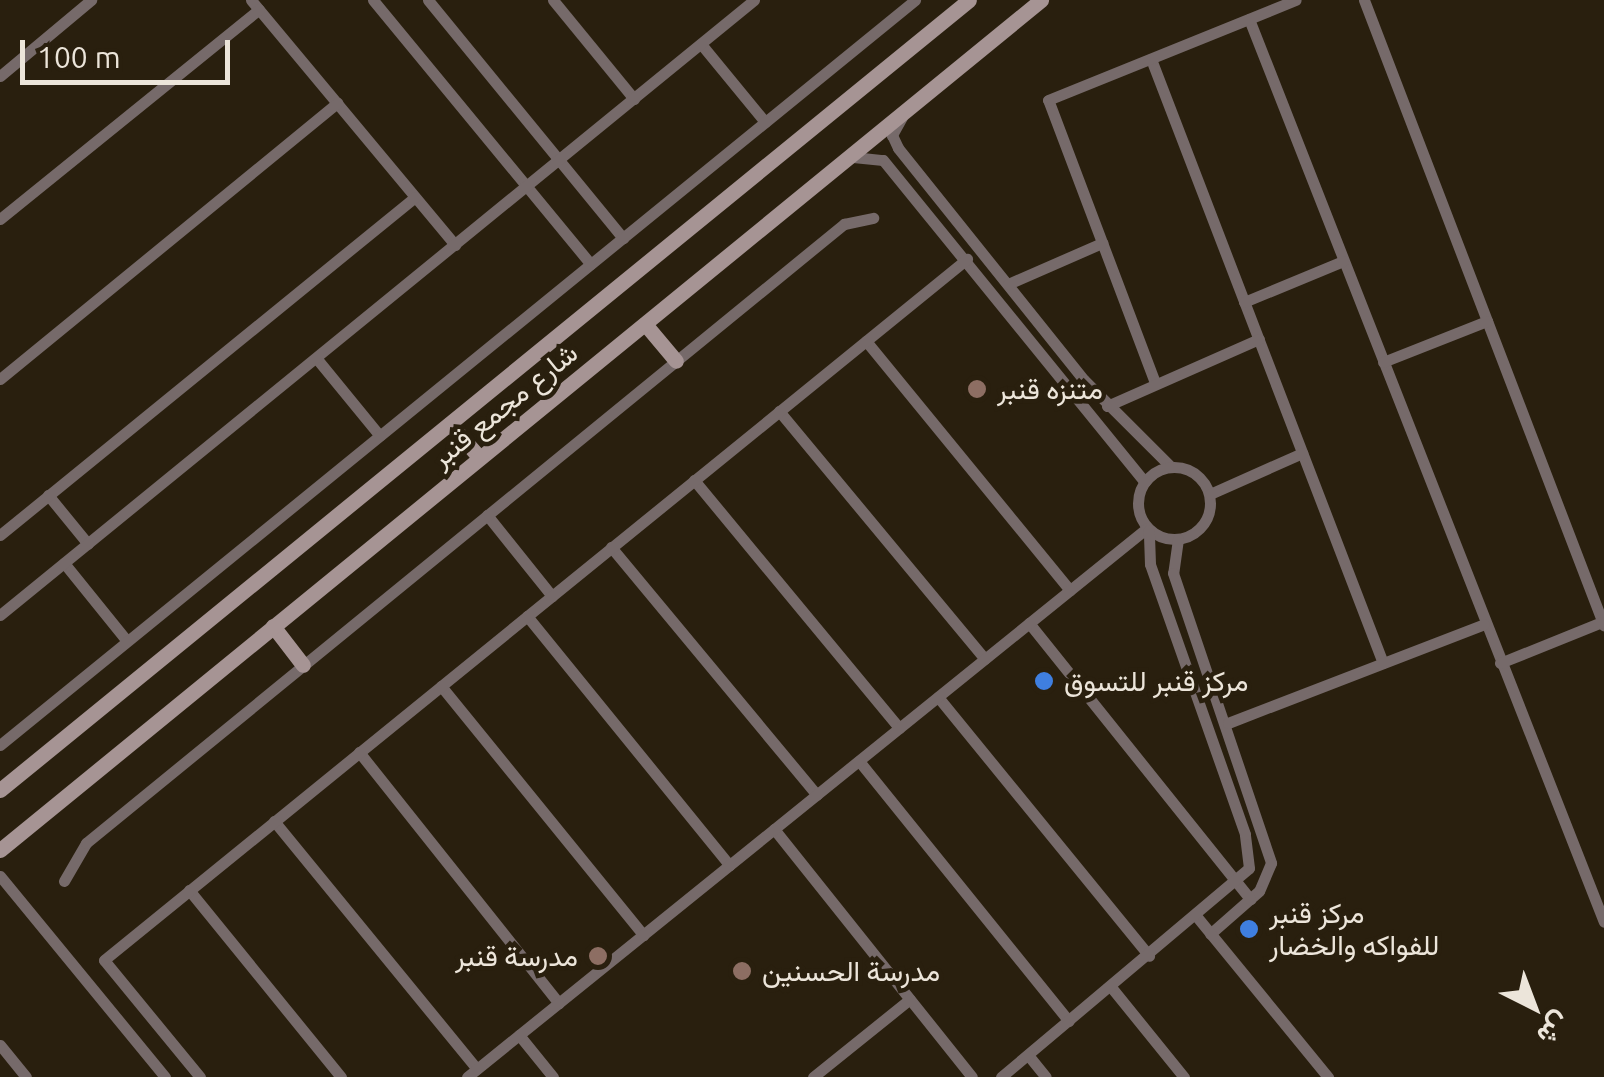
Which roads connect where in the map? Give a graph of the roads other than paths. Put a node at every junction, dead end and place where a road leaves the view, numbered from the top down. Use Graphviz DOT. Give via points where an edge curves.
graph roads {
  1 [pos="92,0"];
  2 [pos="373,0"];
  3 [pos="428,0"];
  4 [pos="553,0"];
  5 [pos="754,0"];
  6 [pos="915,0"];
  7 [pos="969,0"];
  8 [pos="1040,0"];
  9 [pos="1296,0"];
  10 [pos="1364,0"];
  11 [pos="255,4"];
  12 [pos="1248,18"];
  13 [pos="701,44"];
  14 [pos="1151,59"];
  15 [pos="0,76"];
  16 [pos="634,98"];
  17 [pos="337,103"];
  18 [pos="905,113"];
  19 [pos="765,122"];
  20 [pos="849,158"];
  21 [pos="559,160"];
  22 [pos="527,186"];
  23 [pos="415,197"];
  24 [pos="0,218"];
  25 [pos="872,218"];
  26 [pos="623,238"];
  27 [pos="1102,243"];
  28 [pos="455,246"];
  29 [pos="967,259"];
  30 [pos="1343,261"];
  31 [pos="591,264"];
  32 [pos="1008,284"];
  33 [pos="1244,302"];
  34 [pos="1487,321"];
  35 [pos="644,324"];
  36 [pos="1045,331"];
  37 [pos="1259,340"];
  38 [pos="866,341"];
  39 [pos="1032,341"];
  40 [pos="316,359"];
  41 [pos="676,361"];
  42 [pos="1382,362"];
  43 [pos="0,379"];
  44 [pos="1154,380"];
  45 [pos="1107,406"];
  46 [pos="780,411"];
  47 [pos="450,424"];
  48 [pos="380,436"];
  49 [pos="1302,453"];
  50 [pos="479,457"];
  51 [pos="1171,467"];
  52 [pos="694,480"];
  53 [pos="1145,482"];
  54 [pos="1210,494"];
  55 [pos="48,496"];
  56 [pos="487,515"];
  57 [pos="0,516"];
  58 [pos="1148,529"];
  59 [pos="5,531"];
  60 [pos="1178,540"];
  61 [pos="88,544"];
  62 [pos="612,548"];
  63 [pos="64,563"];
  64 [pos="1070,590"];
  65 [pos="552,596"];
  66 [pos="0,615"];
  67 [pos="527,616"];
  68 [pos="1029,623"];
  69 [pos="1484,624"];
  70 [pos="1603,624"];
  71 [pos="273,626"];
  72 [pos="127,642"];
  73 [pos="985,658"];
  74 [pos="1383,663"];
  75 [pos="1500,663"];
  76 [pos="303,665"];
  77 [pos="441,686"];
  78 [pos="938,697"];
  79 [pos="1228,723"];
  80 [pos="899,728"];
  81 [pos="0,745"];
  82 [pos="359,752"];
  83 [pos="859,761"];
  84 [pos="0,790"];
  85 [pos="816,795"];
  86 [pos="274,822"];
  87 [pos="1264,826"];
  88 [pos="774,829"];
  89 [pos="1245,834"];
  90 [pos="0,850"];
  91 [pos="730,866"];
  92 [pos="0,876"];
  93 [pos="64,881"];
  94 [pos="1238,883"];
  95 [pos="189,890"];
  96 [pos="1250,899"];
  97 [pos="1196,916"];
  98 [pos="1604,922"];
  99 [pos="1210,934"];
  100 [pos="643,935"];
  101 [pos="1149,956"];
  102 [pos="1111,987"];
  103 [pos="910,999"];
  104 [pos="559,1003"];
  105 [pos="1069,1021"];
  106 [pos="519,1036"];
  107 [pos="0,1045"];
  108 [pos="1028,1055"];
  109 [pos="472,1073"];
  110 [pos="26,1077"];
  111 [pos="165,1077"];
  112 [pos="200,1077"];
  113 [pos="342,1077"];
  114 [pos="553,1077"];
  115 [pos="813,1077"];
  116 [pos="972,1077"];
  117 [pos="1001,1077"];
  118 [pos="1046,1077"];
  119 [pos="1184,1077"];
  120 [pos="1328,1077"];
  1 -- 15 [label="street"];
  2 -- 22 [label="street"];
  3 -- 21 [label="street"];
  4 -- 16 [label="street"];
  5 -- 13 [label="street"];
  6 -- 19 [label="street"];
  7 -- 47 [label="main road, شارع مجمع قنبر"];
  8 -- 18 [label="main road, شارع مجمع قنبر"];
  9 -- 12 [label="street"];
  10 -- 34 [label="street"];
  11 -- 17 [label="street"];
  11 -- 24 [label="street"];
  12 -- 14 [label="street"];
  12 -- 30 [label="street"];
  13 -- 16 [label="street"];
  13 -- 19 [label="street"];
  14 -- 27 [label="street" via="1048,100"];
  14 -- 33 [label="street"];
  16 -- 21 [label="street"];
  17 -- 23 [label="street"];
  17 -- 43 [label="street"];
  18 -- 20 [label="main road, شارع مجمع قنبر"];
  18 -- 32 [label="street" via="892,136 898,148"];
  19 -- 26 [label="street"];
  20 -- 29 [label="street" via="884,160"];
  20 -- 35 [label="main road, شارع مجمع قنبر"];
  21 -- 22 [label="street"];
  21 -- 26 [label="street"];
  22 -- 28 [label="street"];
  22 -- 31 [label="street"];
  23 -- 28 [label="street"];
  23 -- 55 [label="street"];
  25 -- 41 [label="street" via="844,224"];
  26 -- 31 [label="street"];
  27 -- 32 [label="street"];
  27 -- 44 [label="street"];
  28 -- 40 [label="street"];
  29 -- 38 [label="street"];
  29 -- 39 [label="street"];
  30 -- 33 [label="street"];
  30 -- 42 [label="street"];
  31 -- 48 [label="street"];
  32 -- 36 [label="street"];
  33 -- 37 [label="street"];
  34 -- 42 [label="street"];
  34 -- 70 [label="street"];
  35 -- 41 [label="main road"];
  35 -- 50 [label="main road, شارع مجمع قنبر"];
  36 -- 39 [label="street"];
  36 -- 45 [label="street"];
  37 -- 44 [label="street"];
  37 -- 49 [label="street"];
  38 -- 46 [label="street"];
  38 -- 64 [label="street"];
  39 -- 53 [label="street"];
  40 -- 48 [label="street"];
  40 -- 61 [label="street"];
  41 -- 56 [label="street"];
  42 -- 69 [label="street"];
  44 -- 45 [label="street"];
  45 -- 51 [label="street"];
  46 -- 52 [label="street"];
  46 -- 73 [label="street"];
  47 -- 50 [label="main road"];
  47 -- 84 [label="main road, شارع مجمع قنبر"];
  48 -- 72 [label="street"];
  49 -- 54 [label="street"];
  49 -- 74 [label="street"];
  50 -- 71 [label="main road, شارع مجمع قنبر"];
  51 -- 53 [label="street"];
  51 -- 54 [label="street" via="1191,471"];
  52 -- 62 [label="street"];
  52 -- 80 [label="street"];
  53 -- 58 [label="street" via="1138,510"];
  54 -- 60 [label="street" via="1204,524"];
  55 -- 59 [label="street"];
  55 -- 61 [label="street"];
  56 -- 65 [label="street"];
  56 -- 76 [label="street"];
  57 -- 59 [label="street"];
  58 -- 60 [label="street"];
  58 -- 64 [label="street"];
  58 -- 89 [label="street" via="1150,564"];
  60 -- 79 [label="street" via="1173,573"];
  61 -- 63 [label="street"];
  62 -- 65 [label="street"];
  62 -- 85 [label="street"];
  63 -- 66 [label="street"];
  63 -- 72 [label="street"];
  64 -- 68 [label="street"];
  65 -- 67 [label="street"];
  67 -- 77 [label="street"];
  67 -- 91 [label="street"];
  68 -- 73 [label="street"];
  68 -- 94 [label="street"];
  69 -- 74 [label="street"];
  69 -- 75 [label="street"];
  70 -- 75 [label="street"];
  71 -- 76 [label="main road"];
  71 -- 90 [label="main road, شارع مجمع قنبر"];
  72 -- 81 [label="street"];
  73 -- 78 [label="street"];
  74 -- 79 [label="street"];
  75 -- 98 [label="street"];
  76 -- 93 [label="street" via="86,843"];
  77 -- 82 [label="street"];
  77 -- 100 [label="street"];
  78 -- 80 [label="street"];
  78 -- 101 [label="street"];
  79 -- 87 [label="street"];
  80 -- 83 [label="street"];
  82 -- 86 [label="street"];
  82 -- 104 [label="street"];
  83 -- 85 [label="street"];
  83 -- 105 [label="street"];
  85 -- 88 [label="street"];
  86 -- 95 [label="street"];
  86 -- 109 [label="street"];
  87 -- 89 [label="street"];
  87 -- 96 [label="street" via="1269,873"];
  88 -- 91 [label="street"];
  88 -- 103 [label="street"];
  89 -- 94 [label="street" via="1249,868"];
  91 -- 100 [label="street"];
  92 -- 111 [label="street"];
  94 -- 96 [label="street"];
  94 -- 97 [label="street"];
  95 -- 112 [label="street" via="104,960"];
  95 -- 113 [label="street"];
  96 -- 99 [label="street"];
  97 -- 99 [label="street"];
  97 -- 101 [label="street"];
  99 -- 120 [label="street"];
  100 -- 104 [label="street"];
  101 -- 102 [label="street"];
  102 -- 105 [label="street"];
  102 -- 119 [label="street"];
  103 -- 115 [label="street"];
  103 -- 116 [label="street"];
  104 -- 106 [label="street"];
  105 -- 108 [label="street"];
  106 -- 109 [label="street"];
  106 -- 114 [label="street"];
  107 -- 110 [label="street"];
  108 -- 117 [label="street"];
  108 -- 118 [label="street"];
}
